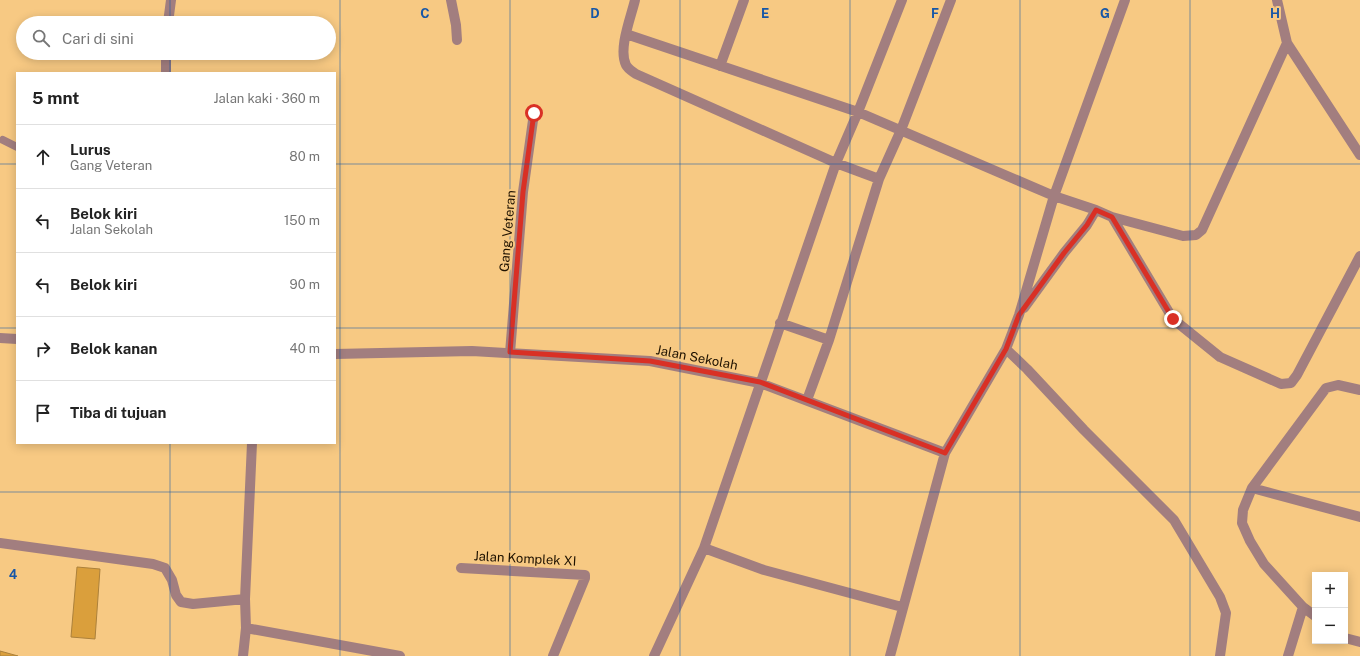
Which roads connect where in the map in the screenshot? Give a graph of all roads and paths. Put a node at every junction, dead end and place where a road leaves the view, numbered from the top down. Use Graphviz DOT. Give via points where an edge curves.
graph roads {
  1 [pos="170,0"];
  2 [pos="451,0"];
  3 [pos="635,0"];
  4 [pos="744,0"];
  5 [pos="902,0"];
  6 [pos="950,0"];
  7 [pos="1125,0"];
  8 [pos="1277,0"];
  9 [pos="169,16"];
  10 [pos="626,34"];
  11 [pos="457,40"];
  12 [pos="1287,44"];
  13 [pos="166,60"];
  14 [pos="720,66"];
  15 [pos="166,72"];
  16 [pos="858,112"];
  17 [pos="534,113"];
  18 [pos="901,130"];
  19 [pos="3,140"];
  20 [pos="16,146"];
  21 [pos="1360,155"];
  22 [pos="836,163"];
  23 [pos="879,180"];
  24 [pos="1054,196"];
  25 [pos="1096,210"];
  26 [pos="1112,217"];
  27 [pos="1360,256"];
  28 [pos="1019,315"];
  29 [pos="780,323"];
  30 [pos="16,339"];
  31 [pos="0,340"];
  32 [pos="829,340"];
  33 [pos="1006,349"];
  34 [pos="510,352"];
  35 [pos="336,354"];
  36 [pos="760,382"];
  37 [pos="1360,390"];
  38 [pos="807,400"];
  39 [pos="252,444"];
  40 [pos="945,453"];
  41 [pos="1252,488"];
  42 [pos="1360,517"];
  43 [pos="0,543"];
  44 [pos="704,548"];
  45 [pos="461,568"];
  46 [pos="245,599"];
  47 [pos="902,607"];
  48 [pos="1303,607"];
  49 [pos="1312,614"];
  50 [pos="246,628"];
  51 [pos="1348,639"];
  52 [pos="1360,642"];
  53 [pos="243,656"];
  54 [pos="400,656"];
  55 [pos="553,656"];
  56 [pos="654,656"];
  57 [pos="890,656"];
  58 [pos="1220,656"];
  59 [pos="1288,656"];
  1 -- 9 [label="street"];
  2 -- 11 [label="street"];
  3 -- 10 [label="street"];
  4 -- 14 [label="street"];
  5 -- 16 [label="street"];
  6 -- 18 [label="street"];
  7 -- 24 [label="street"];
  8 -- 12 [label="street"];
  10 -- 14 [label="street"];
  10 -- 22 [label="street" via="624,57 627,67 636,74"];
  12 -- 21 [label="street"];
  12 -- 26 [label="street" via="1202,230 1196,235 1183,236"];
  13 -- 15 [label="street"];
  14 -- 16 [label="street"];
  16 -- 18 [label="street"];
  16 -- 22 [label="street"];
  17 -- 34 [label="street, Gang Veteran" via="523,192"];
  18 -- 23 [label="street"];
  18 -- 24 [label="street"];
  19 -- 20 [label="lane"];
  22 -- 23 [label="street"];
  22 -- 29 [label="street"];
  23 -- 32 [label="street"];
  24 -- 25 [label="street"];
  24 -- 28 [label="street"];
  25 -- 26 [label="street"];
  25 -- 28 [label="street"];
  26 -- 27 [label="street" via="1173,319 1220,357 1281,384 1291,382 1296,375"];
  28 -- 33 [label="street"];
  29 -- 32 [label="street"];
  29 -- 36 [label="street"];
  30 -- 31 [label="street"];
  32 -- 38 [label="street"];
  33 -- 40 [label="street"];
  33 -- 58 [label="street" via="1174,520 1220,597 1226,613"];
  34 -- 35 [label="street, Jalan Sekolah" via="472,350"];
  34 -- 36 [label="street, Jalan Sekolah" via="650,361"];
  36 -- 38 [label="street, Jalan Sekolah"];
  36 -- 44 [label="street"];
  37 -- 41 [label="street" via="1338,385 1326,388"];
  38 -- 40 [label="street, Jalan Sekolah"];
  39 -- 46 [label="street"];
  40 -- 47 [label="street"];
  41 -- 42 [label="street"];
  41 -- 48 [label="street" via="1243,510 1242,523 1264,564"];
  43 -- 46 [label="street" via="153,564 165,568 181,602 193,604"];
  44 -- 47 [label="street" via="764,570"];
  44 -- 56 [label="street"];
  45 -- 55 [label="street, Jalan Komplek XI" via="584,574 586,576"];
  46 -- 50 [label="street"];
  47 -- 57 [label="street"];
  48 -- 49 [label="street"];
  48 -- 59 [label="street"];
  50 -- 53 [label="street"];
  50 -- 54 [label="street"];
  51 -- 52 [label="street"];
}
